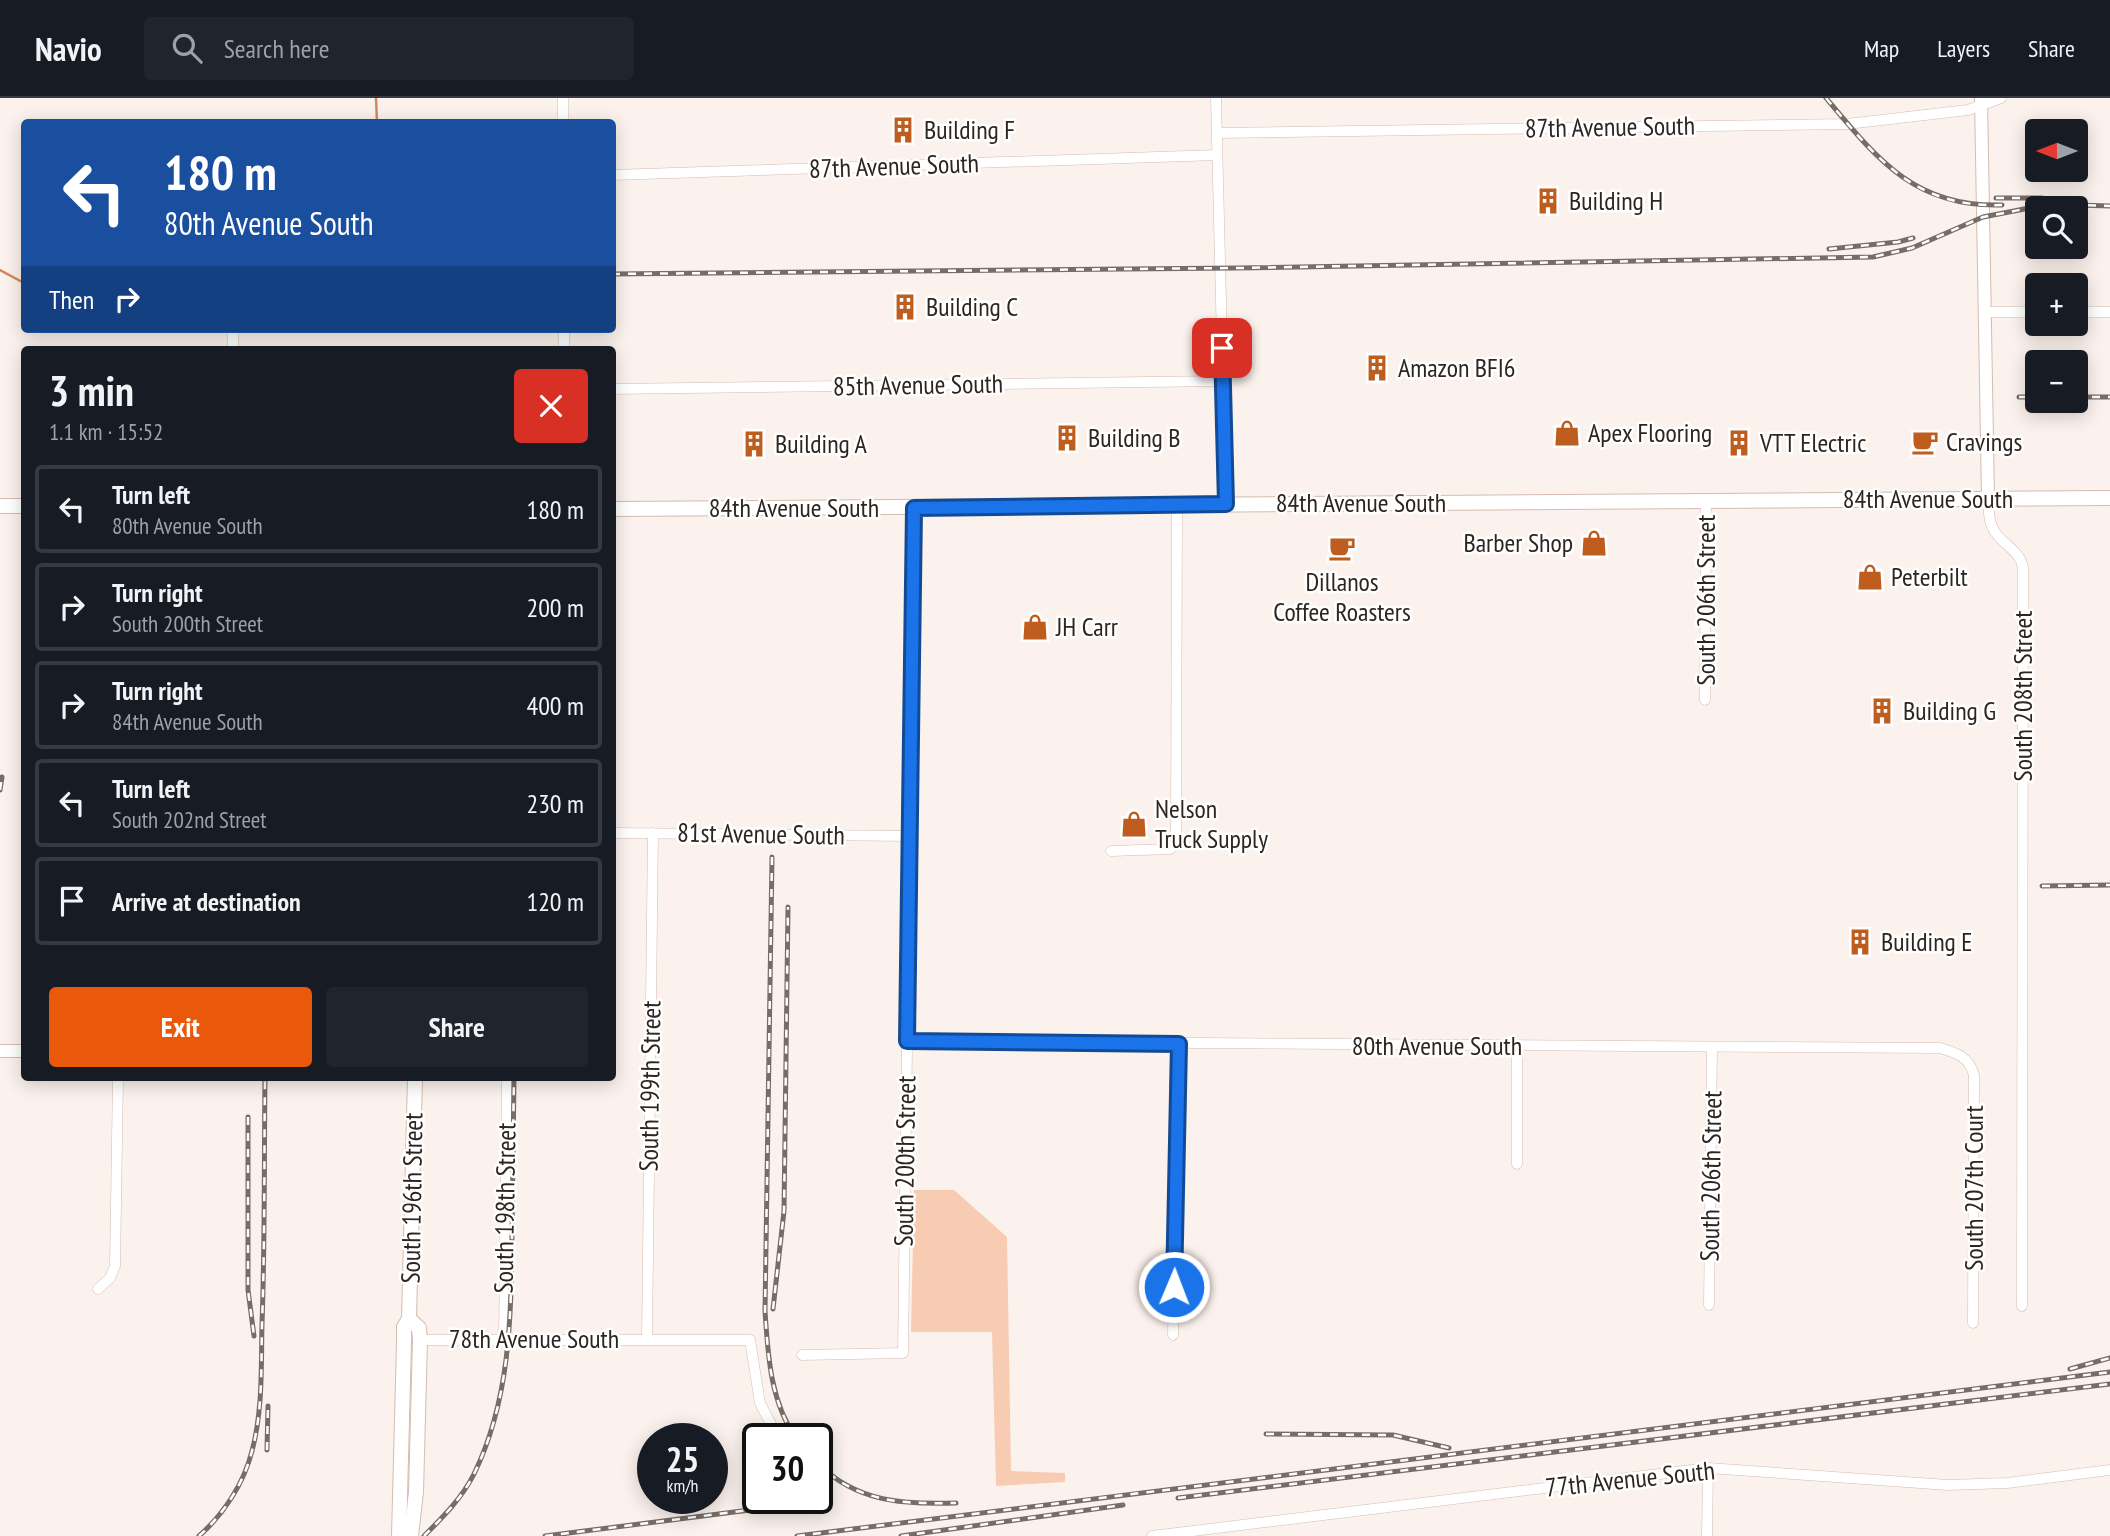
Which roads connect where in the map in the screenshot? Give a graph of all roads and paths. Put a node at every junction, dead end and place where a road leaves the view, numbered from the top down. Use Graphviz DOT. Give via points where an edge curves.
graph roads {
  1 [pos="563,98"];
  2 [pos="1216,98"];
  3 [pos="2001,98"];
  4 [pos="1981,102"];
  5 [pos="563,119"];
  6 [pos="1217,133"];
  7 [pos="1217,155"];
  8 [pos="616,175"];
  9 [pos="1984,312"];
  10 [pos="2025,312"];
  11 [pos="2088,312"];
  12 [pos="2110,312"];
  13 [pos="1223,380"];
  14 [pos="616,388"];
  15 [pos="1988,498"];
  16 [pos="2110,498"];
  17 [pos="1706,501"];
  18 [pos="1177,504"];
  19 [pos="1226,504"];
  20 [pos="0,506"];
  21 [pos="21,506"];
  22 [pos="914,508"];
  23 [pos="616,509"];
  24 [pos="1706,700"];
  25 [pos="616,833"];
  26 [pos="653,833"];
  27 [pos="910,836"];
  28 [pos="1111,850"];
  29 [pos="907,1041"];
  30 [pos="1179,1044"];
  31 [pos="1517,1047"];
  32 [pos="1712,1047"];
  33 [pos="0,1051"];
  34 [pos="21,1051"];
  35 [pos="1965,1057"];
  36 [pos="118,1081"];
  37 [pos="415,1081"];
  38 [pos="507,1081"];
  39 [pos="1517,1164"];
  40 [pos="98,1289"];
  41 [pos="1709,1305"];
  42 [pos="2022,1307"];
  43 [pos="410,1319"];
  44 [pos="1973,1323"];
  45 [pos="1173,1335"];
  46 [pos="503,1338"];
  47 [pos="647,1339"];
  48 [pos="420,1340"];
  49 [pos="802,1355"];
  50 [pos="770,1423"];
  51 [pos="1708,1468"];
  52 [pos="2110,1470"];
  53 [pos="399,1536"];
  54 [pos="411,1536"];
  55 [pos="1152,1536"];
  56 [pos="1707,1536"];
  1 -- 5 [label="street"];
  2 -- 6 [label="street"];
  3 -- 4 [label="street, 87th Avenue South"];
  4 -- 6 [label="street, 87th Avenue South" via="1968,110 1847,124"];
  4 -- 9 [label="street, South 208th Street"];
  6 -- 7 [label="street"];
  7 -- 8 [label="street, 87th Avenue South"];
  7 -- 13 [label="street"];
  9 -- 10 [label="street"];
  9 -- 15 [label="street, South 208th Street"];
  11 -- 12 [label="street"];
  13 -- 14 [label="street, 85th Avenue South"];
  13 -- 19 [label="street"];
  15 -- 16 [label="main road, 84th Avenue South"];
  15 -- 17 [label="main road, 84th Avenue South"];
  15 -- 42 [label="street, South 208th Street" via="1992,526 2019,554 2024,568"];
  17 -- 19 [label="main road, 84th Avenue South"];
  17 -- 24 [label="street, South 206th Street"];
  18 -- 19 [label="main road, 84th Avenue South"];
  18 -- 22 [label="main road, 84th Avenue South"];
  18 -- 28 [label="street" via="1176,843 1170,849"];
  20 -- 21 [label="main road"];
  22 -- 23 [label="main road, 84th Avenue South"];
  22 -- 27 [label="street, South 200th Street"];
  25 -- 26 [label="street, 81st Avenue South"];
  26 -- 27 [label="street, 81st Avenue South"];
  26 -- 47 [label="street, South 199th Street"];
  27 -- 29 [label="street, South 200th Street"];
  29 -- 30 [label="street, 80th Avenue South"];
  29 -- 49 [label="street, South 200th Street" via="903,1353"];
  30 -- 31 [label="street, 80th Avenue South"];
  30 -- 45 [label="street"];
  31 -- 32 [label="street, 80th Avenue South"];
  31 -- 39 [label="street"];
  32 -- 35 [label="street, 80th Avenue South" via="1940,1048"];
  32 -- 41 [label="street, South 206th Street"];
  33 -- 34 [label="street"];
  35 -- 44 [label="street, South 207th Court" via="1974,1075"];
  36 -- 40 [label="street" via="115,1266"];
  37 -- 43 [label="main road, South 196th Street"];
  38 -- 46 [label="street, South 198th Street"];
  43 -- 48 [label="main road, South 196th Street" via="419,1328"];
  43 -- 53 [label="main road, South 196th Street" via="404,1327"];
  46 -- 47 [label="street, 78th Avenue South"];
  46 -- 48 [label="street, 78th Avenue South"];
  47 -- 50 [label="street, 78th Avenue South" via="750,1340 760,1403"];
  48 -- 54 [label="main road, South 196th Street"];
  51 -- 52 [label="street, 77th Avenue South" via="1948,1485"];
  51 -- 55 [label="street, 77th Avenue South"];
  51 -- 56 [label="street"];
}
